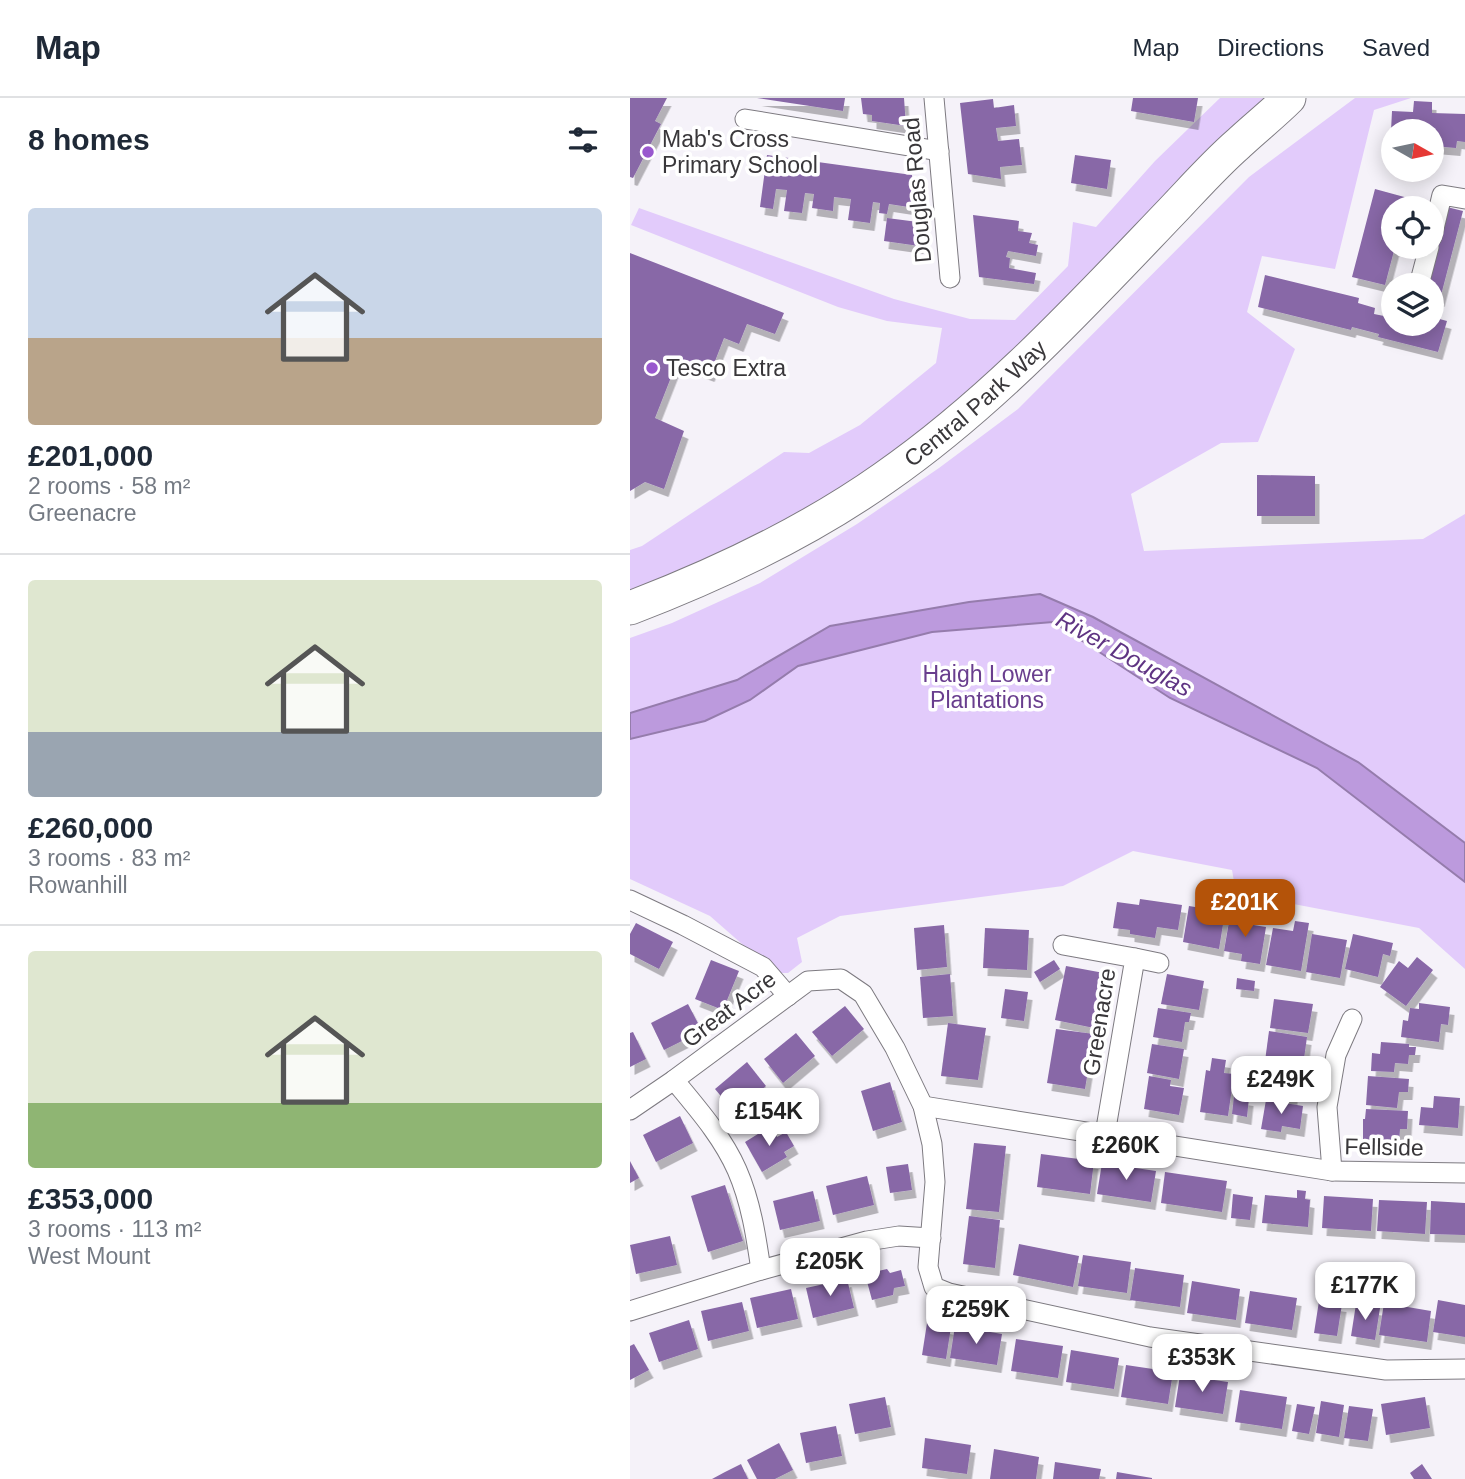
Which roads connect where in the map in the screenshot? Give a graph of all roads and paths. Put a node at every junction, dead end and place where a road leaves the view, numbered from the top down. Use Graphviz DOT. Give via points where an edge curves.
graph roads {
  1 [pos="934,98"];
  2 [pos="1309,98"];
  3 [pos="1278,109"];
  4 [pos="745,119"];
  5 [pos="939,151"];
  6 [pos="1442,196"];
  7 [pos="1465,198"];
  8 [pos="950,278"];
  9 [pos="630,608"];
  10 [pos="630,900"];
  11 [pos="1063,944"];
  12 [pos="1135,958"];
  13 [pos="1159,963"];
  14 [pos="788,996"];
  15 [pos="1352,1019"];
  16 [pos="674,1080"];
  17 [pos="923,1106"];
  18 [pos="630,1110"];
  19 [pos="1105,1134"];
  20 [pos="1332,1171"];
  21 [pos="1465,1173"];
  22 [pos="931,1238"];
  23 [pos="761,1270"];
  24 [pos="630,1311"];
  25 [pos="1465,1369"];
  1 -- 5 [label="street, Douglas Road"];
  2 -- 3 [label="highway, Central Park Way"];
  3 -- 9 [label="highway, Central Park Way" via="1237,144 1024,362 885,478 771,546"];
  4 -- 5 [label="street"];
  5 -- 8 [label="street, Douglas Road"];
  6 -- 7 [label="street"];
  10 -- 14 [label="street" via="763,967"];
  11 -- 12 [label="street, Greenacre"];
  12 -- 13 [label="street, Greenacre"];
  12 -- 19 [label="street, Greenacre"];
  14 -- 16 [label="street, Great Acre"];
  14 -- 17 [label="street, Great Acre" via="808,981 841,979 863,994"];
  15 -- 20 [label="street, Fellside" via="1336,1055 1327,1107"];
  16 -- 18 [label="street, Great Acre"];
  16 -- 23 [label="street" via="708,1121 736,1169 754,1222"];
  17 -- 19 [label="street"];
  17 -- 22 [label="street" via="935,1182"];
  19 -- 20 [label="street"];
  20 -- 21 [label="street, Fellside"];
  22 -- 23 [label="street" via="867,1241"];
  22 -- 25 [label="street" via="928,1268 934,1287 948,1293 1150,1337 1386,1370"];
  23 -- 24 [label="street"];
}
